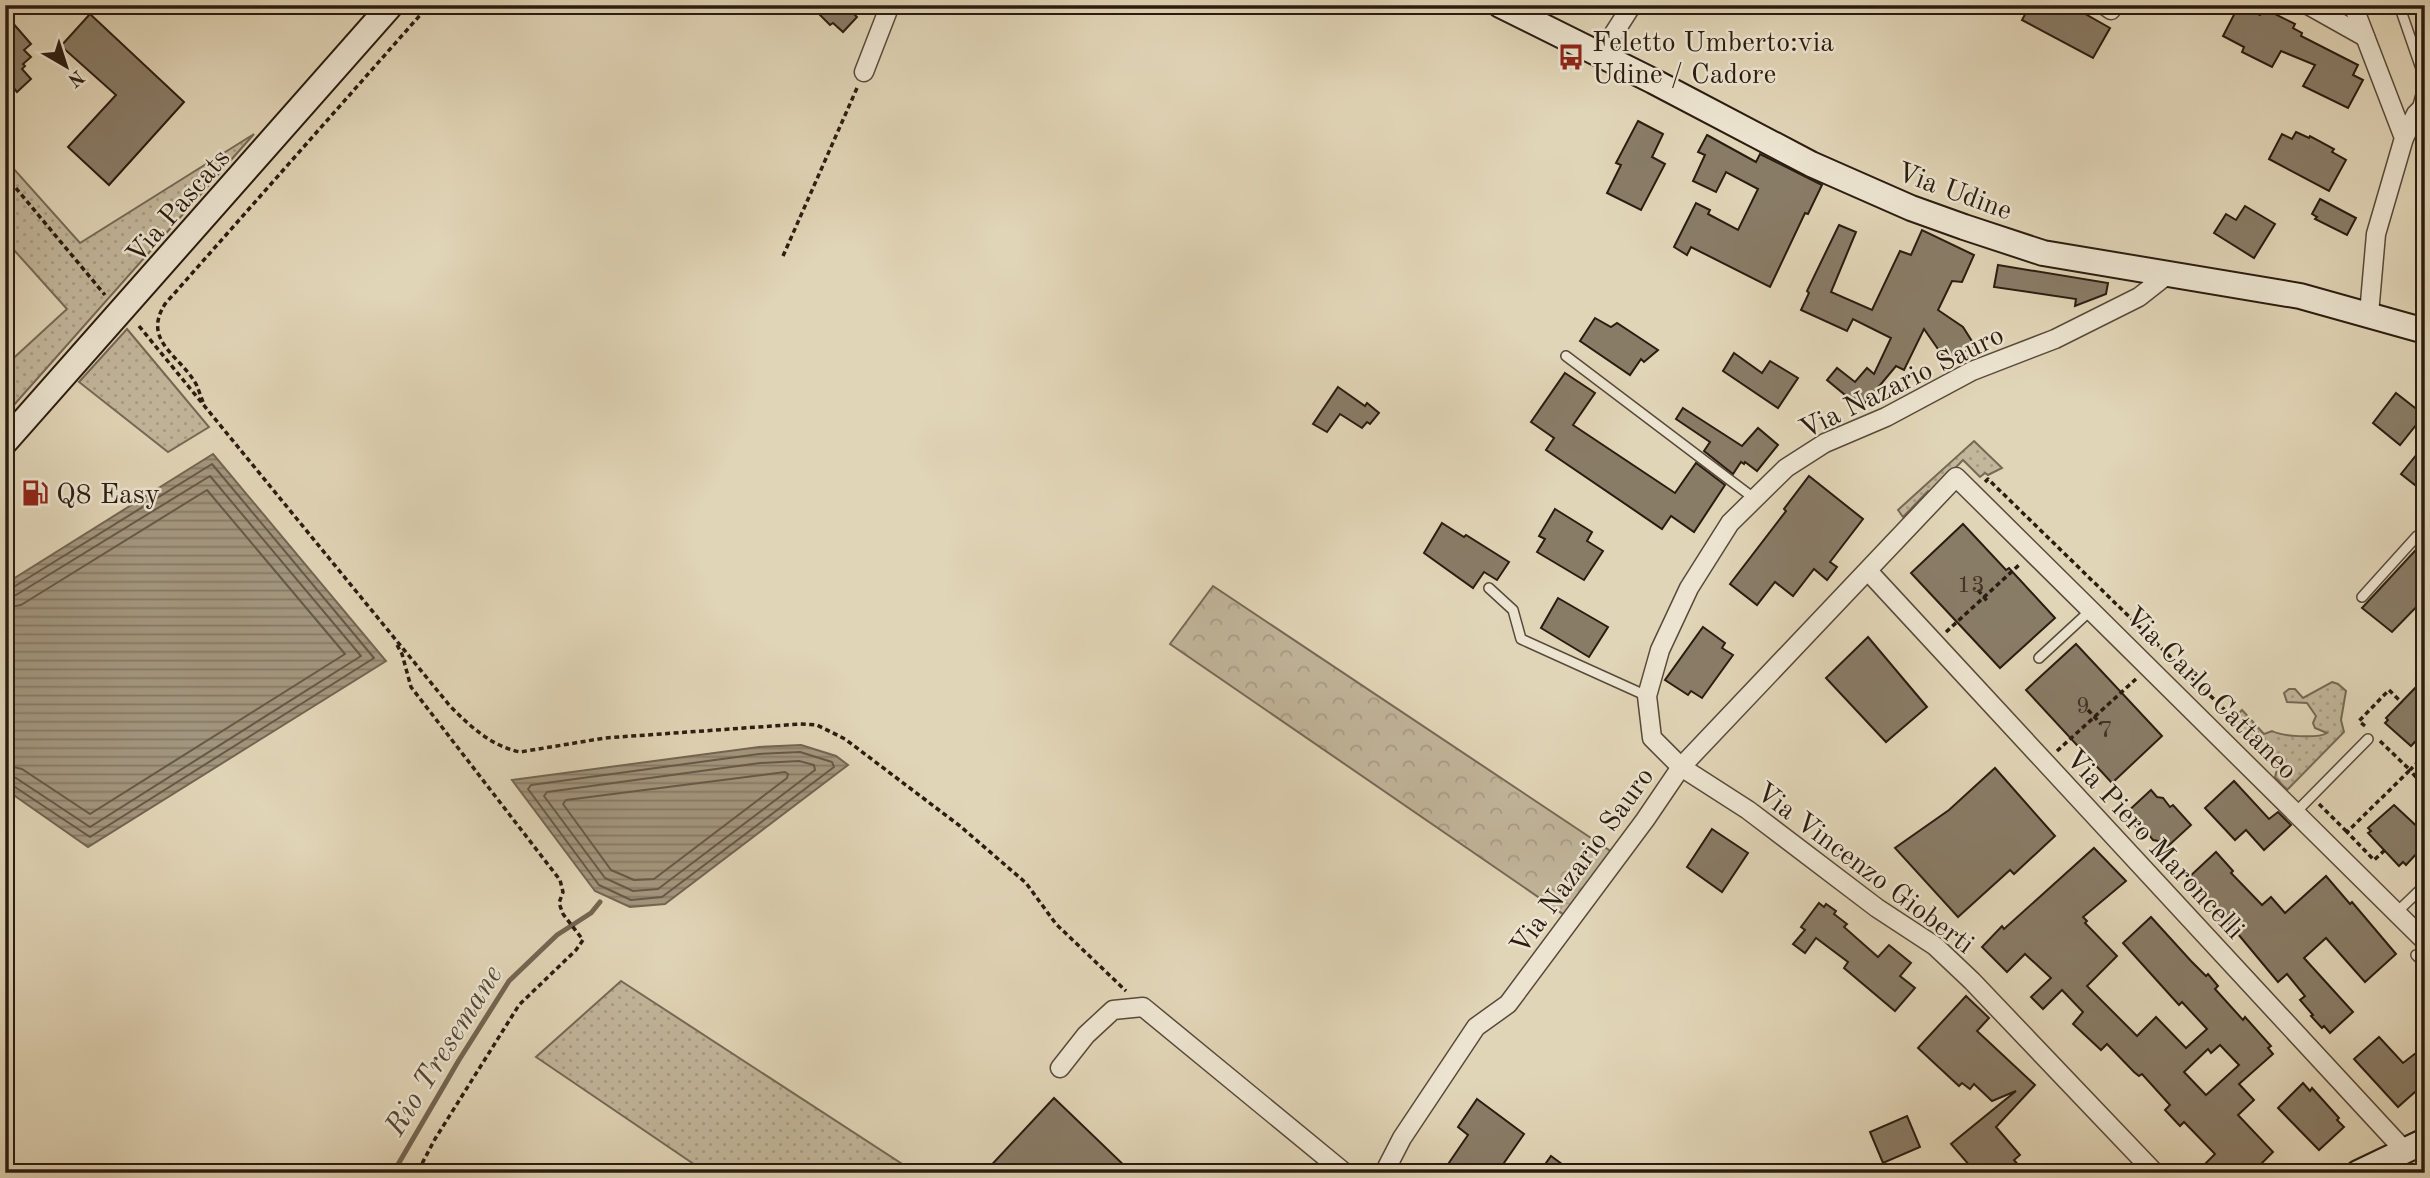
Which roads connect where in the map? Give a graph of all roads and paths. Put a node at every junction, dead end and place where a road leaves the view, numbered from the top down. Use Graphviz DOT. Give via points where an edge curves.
graph roads {
  1 [pos="391,5"];
  2 [pos="429,5"];
  3 [pos="890,5"];
  4 [pos="1500,5"];
  5 [pos="1632,5"];
  6 [pos="2308,5"];
  7 [pos="2353,5"];
  8 [pos="2399,5"];
  9 [pos="2365,37"];
  10 [pos="1600,55"];
  11 [pos="864,72"];
  12 [pos="2425,80"];
  13 [pos="2420,111"];
  14 [pos="2404,138"];
  15 [pos="5,176"];
  16 [pos="783,256"];
  17 [pos="2167,275"];
  18 [pos="105,295"];
  19 [pos="2369,314"];
  20 [pos="139,326"];
  21 [pos="2425,331"];
  22 [pos="1566,356"];
  23 [pos="203,404"];
  24 [pos="5,442"];
  25 [pos="1973,494"];
  26 [pos="1755,499"];
  27 [pos="2425,533"];
  28 [pos="2019,565"];
  29 [pos="1868,571"];
  30 [pos="1489,588"];
  31 [pos="1978,590"];
  32 [pos="1984,597"];
  33 [pos="2362,597"];
  34 [pos="1988,602"];
  35 [pos="2091,610"];
  36 [pos="391,634"];
  37 [pos="1934,642"];
  38 [pos="2039,658"];
  39 [pos="2136,679"];
  40 [pos="1647,696"];
  41 [pos="2402,703"];
  42 [pos="2088,710"];
  43 [pos="2094,717"];
  44 [pos="2101,724"];
  45 [pos="2235,730"];
  46 [pos="2371,735"];
  47 [pos="2425,755"];
  48 [pos="2046,762"];
  49 [pos="1681,767"];
  50 [pos="2410,770"];
  51 [pos="2425,788"];
  52 [pos="2311,797"];
  53 [pos="2296,812"];
  54 [pos="2347,832"];
  55 [pos="2385,850"];
  56 [pos="2425,885"];
  57 [pos="2396,913"];
  58 [pos="2421,940"];
  59 [pos="2425,964"];
  60 [pos="1143,1007"];
  61 [pos="1060,1068"];
  62 [pos="2415,1146"];
  63 [pos="417,1173"];
  64 [pos="1345,1173"];
  65 [pos="1384,1173"];
  66 [pos="2155,1173"];
  67 [pos="2358,1173"];
  1 -- 24 [label="street, Via Pascats"];
  2 -- 23 [label="path" via="159,314 157,330 162,342 196,384"];
  3 -- 11 [label="street"];
  4 -- 10 [label="street, Via Udine"];
  5 -- 10 [label="street"];
  6 -- 9 [label="street"];
  7 -- 9 [label="street"];
  8 -- 12 [label="lane"];
  9 -- 14 [label="street"];
  10 -- 17 [label="street, Via Udine" via="1811,164 1910,208 2043,253"];
  11 -- 16 [label="path"];
  12 -- 13 [label="lane"];
  13 -- 14 [label="street"];
  14 -- 19 [label="street" via="2376,233"];
  15 -- 18 [label="path"];
  17 -- 19 [label="street, Via Udine" via="2300,296"];
  17 -- 26 [label="street, Via Nazario Sauro" via="2139,297 2055,339 1972,371 1825,443 1786,468"];
  19 -- 21 [label="street, Via Udine"];
  20 -- 23 [label="path"];
  22 -- 26 [label="lane"];
  23 -- 36 [label="path"];
  25 -- 29 [label="street, Via Carlo Cattaneo" via="1956,477"];
  25 -- 35 [label="street, Via Carlo Cattaneo"];
  25 -- 45 [label="path" via="1988,479 2231,716 2226,722"];
  26 -- 40 [label="street, Via Nazario Sauro" via="1730,523 1689,588 1660,650"];
  27 -- 33 [label="lane" via="2417,536"];
  28 -- 32 [label="path"];
  29 -- 37 [label="street, Via Piero Maroncelli"];
  29 -- 49 [label="street"];
  30 -- 40 [label="lane" via="1513,610 1521,639"];
  31 -- 32 [label="path"];
  32 -- 34 [label="path"];
  32 -- 37 [label="path"];
  35 -- 38 [label="lane, Via Carlo Cattaneo"];
  35 -- 53 [label="street, Via Carlo Cattaneo"];
  36 -- 60 [label="path" via="450,706 490,741 520,752 605,738 817,725 862,751 1026,883 1056,924"];
  36 -- 63 [label="path" via="411,687 560,880 563,914 583,940 519,1005"];
  37 -- 48 [label="street, Via Piero Maroncelli"];
  39 -- 43 [label="path, Via Carlo Cattaneo"];
  40 -- 49 [label="street, Via Nazario Sauro" via="1652,738"];
  41 -- 46 [label="path" via="2389,690 2359,721"];
  42 -- 43 [label="path"];
  43 -- 44 [label="path"];
  43 -- 48 [label="path, Via Carlo Cattaneo"];
  46 -- 50 [label="path"];
  46 -- 52 [label="lane, Via Carlo Cattaneo"];
  47 -- 50 [label="path"];
  48 -- 62 [label="street, Via Piero Maroncelli"];
  49 -- 65 [label="street, Via Nazario Sauro" via="1508,1004 1476,1027"];
  49 -- 66 [label="street, Via Vincenzo Gioberti" via="1935,946"];
  50 -- 51 [label="path"];
  50 -- 54 [label="path"];
  52 -- 53 [label="lane, Via Carlo Cattaneo"];
  52 -- 54 [label="path, Via Carlo Cattaneo"];
  53 -- 57 [label="street, Via Carlo Cattaneo"];
  54 -- 55 [label="path, Via Carlo Cattaneo" via="2374,860"];
  56 -- 57 [label="lane"];
  57 -- 58 [label="street, Via Carlo Cattaneo"];
  58 -- 59 [label="lane"];
  60 -- 61 [label="street" via="1113,1010"];
  60 -- 64 [label="street"];
  62 -- 67 [label="street"];
}
